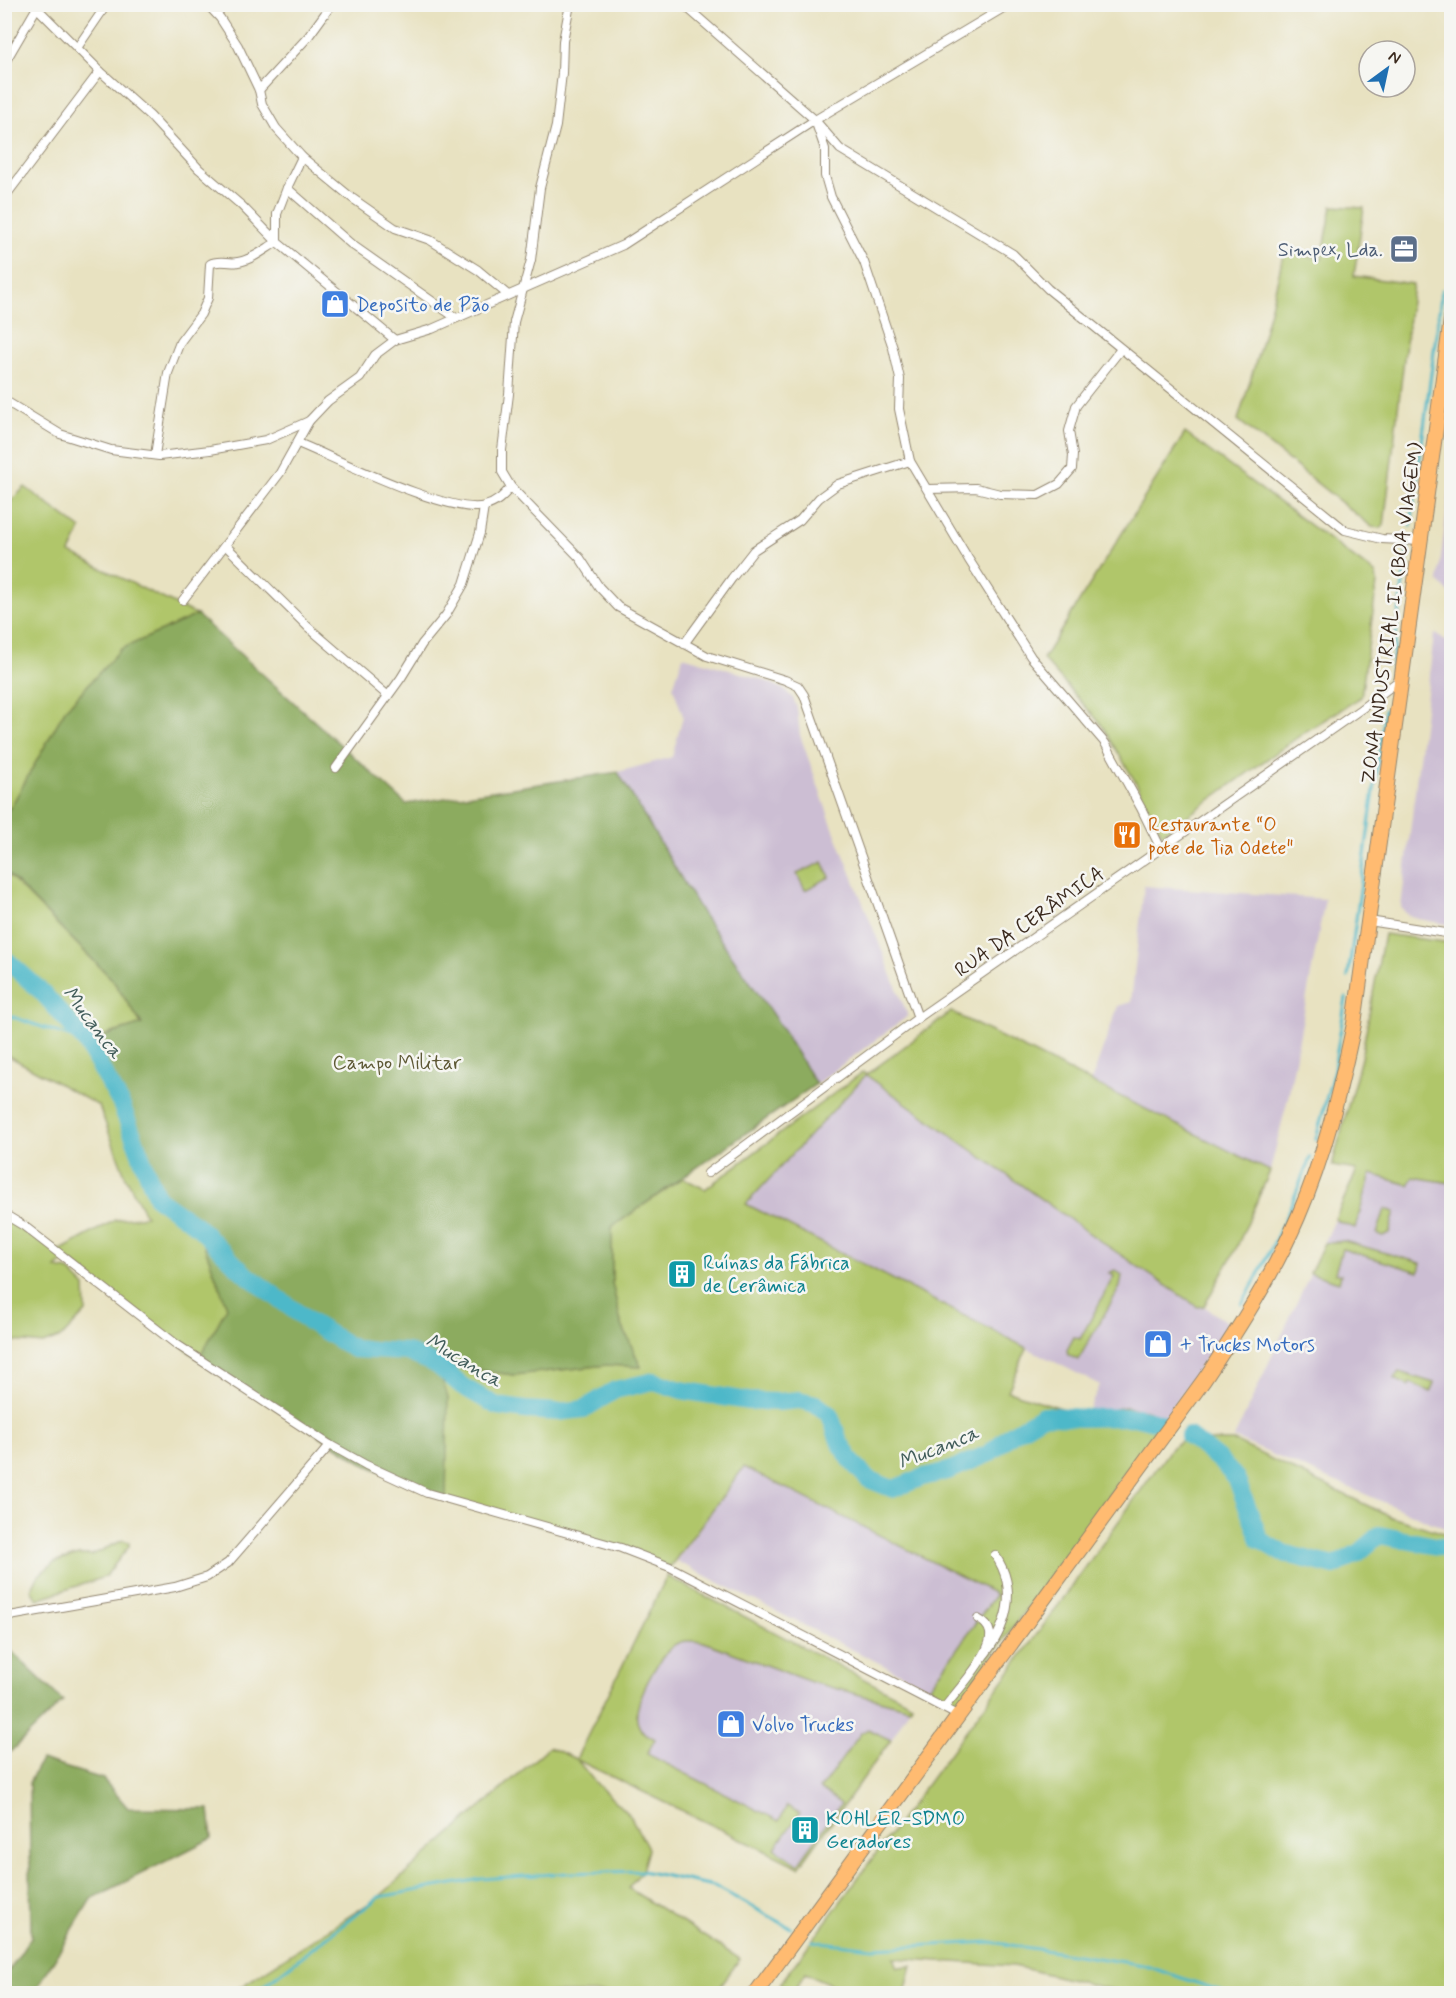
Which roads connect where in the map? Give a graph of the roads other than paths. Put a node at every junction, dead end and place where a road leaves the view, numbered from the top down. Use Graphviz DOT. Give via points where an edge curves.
graph roads {
  1 [pos="107,4"];
  2 [pos="207,4"];
  3 [pos="333,4"];
  4 [pos="570,4"];
  5 [pos="682,4"];
  6 [pos="1010,4"];
  7 [pos="34,7"];
  8 [pos="77,48"];
  9 [pos="4,64"];
  10 [pos="100,71"];
  11 [pos="259,90"];
  12 [pos="815,120"];
  13 [pos="302,157"];
  14 [pos="287,188"];
  15 [pos="4,198"];
  16 [pos="277,242"];
  17 [pos="524,290"];
  18 [pos="508,295"];
  19 [pos="1452,312"];
  20 [pos="456,318"];
  21 [pos="396,340"];
  22 [pos="1121,349"];
  23 [pos="4,400"];
  24 [pos="309,421"];
  25 [pos="298,443"];
  26 [pos="154,455"];
  27 [pos="910,461"];
  28 [pos="511,487"];
  29 [pos="928,489"];
  30 [pos="484,507"];
  31 [pos="1420,541"];
  32 [pos="226,546"];
  33 [pos="183,600"];
  34 [pos="684,644"];
  35 [pos="1401,679"];
  36 [pos="387,695"];
  37 [pos="336,768"];
  38 [pos="1161,849"];
  39 [pos="1369,921"];
  40 [pos="1452,934"];
  41 [pos="918,1018"];
  42 [pos="708,1173"];
  43 [pos="4,1214"];
  44 [pos="330,1445"];
  45 [pos="995,1555"];
  46 [pos="4,1617"];
  47 [pos="978,1619"];
  48 [pos="981,1659"];
  49 [pos="944,1708"];
  50 [pos="959,1716"];
  51 [pos="755,1994"];
  1 -- 8 [label="street"];
  2 -- 11 [label="street" via="238,46"];
  3 -- 11 [label="street"];
  4 -- 17 [label="street" via="556,126 540,188"];
  5 -- 12 [label="street"];
  6 -- 12 [label="street"];
  7 -- 8 [label="street"];
  7 -- 9 [label="street"];
  8 -- 10 [label="street"];
  10 -- 15 [label="street"];
  10 -- 16 [label="street"];
  11 -- 13 [label="street" via="276,128"];
  12 -- 17 [label="street" via="623,245"];
  12 -- 22 [label="street" via="840,149 1013,254 1048,289"];
  12 -- 27 [label="street" via="825,149 825,176 831,196 864,262 893,348 900,379 902,431"];
  13 -- 14 [label="street"];
  13 -- 18 [label="street" via="395,228 430,240 478,270"];
  14 -- 16 [label="street" via="277,214"];
  14 -- 20 [label="street" via="351,244"];
  16 -- 21 [label="street"];
  16 -- 26 [label="street" via="245,261 210,264 208,298 180,342 168,373"];
  17 -- 18 [label="street"];
  17 -- 28 [label="street" via="514,322 502,450 502,472"];
  18 -- 20 [label="street"];
  19 -- 31 [label="main road, ZONA INDUSTRIAL II (BOA VIAGEM)"];
  20 -- 21 [label="street"];
  21 -- 24 [label="street" via="375,355 360,378 328,401"];
  22 -- 29 [label="street" via="1076,406 1069,431 1072,469 1059,484 1038,495 1000,494 976,488"];
  22 -- 31 [label="street" via="1345,530 1382,539"];
  23 -- 26 [label="street" via="60,434 111,450"];
  24 -- 25 [label="street"];
  24 -- 26 [label="street" via="266,440"];
  25 -- 30 [label="street" via="418,494 463,507"];
  25 -- 32 [label="street"];
  27 -- 29 [label="street"];
  27 -- 34 [label="street" via="838,483 800,520 754,550"];
  28 -- 30 [label="street" via="500,500"];
  28 -- 34 [label="street" via="580,558 618,608"];
  29 -- 38 [label="street" via="1031,657 1105,743"];
  30 -- 36 [label="street" via="464,584"];
  31 -- 35 [label="main road, ZONA INDUSTRIAL II (BOA VIAGEM)"];
  32 -- 33 [label="street"];
  32 -- 36 [label="street" via="308,627"];
  34 -- 41 [label="street" via="706,656 785,680 798,686 804,695"];
  35 -- 38 [label="street, RUA DA CERÂMICA"];
  35 -- 39 [label="main road, ZONA INDUSTRIAL II (BOA VIAGEM)"];
  36 -- 37 [label="street"];
  38 -- 41 [label="street, RUA DA CERÂMICA"];
  39 -- 40 [label="street"];
  39 -- 50 [label="main road, ZONA INDUSTRIAL II (BOA VIAGEM)" via="1354,1024 1331,1126 1287,1241 1204,1380"];
  41 -- 42 [label="street, RUA DA CERÂMICA"];
  43 -- 44 [label="street" via="176,1344"];
  44 -- 46 [label="street" via="228,1563 207,1577 175,1587"];
  44 -- 49 [label="street" via="427,1493 621,1548 670,1568"];
  45 -- 48 [label="street" via="1003,1566 1010,1593 998,1635"];
  47 -- 48 [label="street" via="990,1633"];
  48 -- 49 [label="street"];
  49 -- 50 [label="street"];
  50 -- 51 [label="main road, ZONA INDUSTRIAL II (BOA VIAGEM)"];
}
